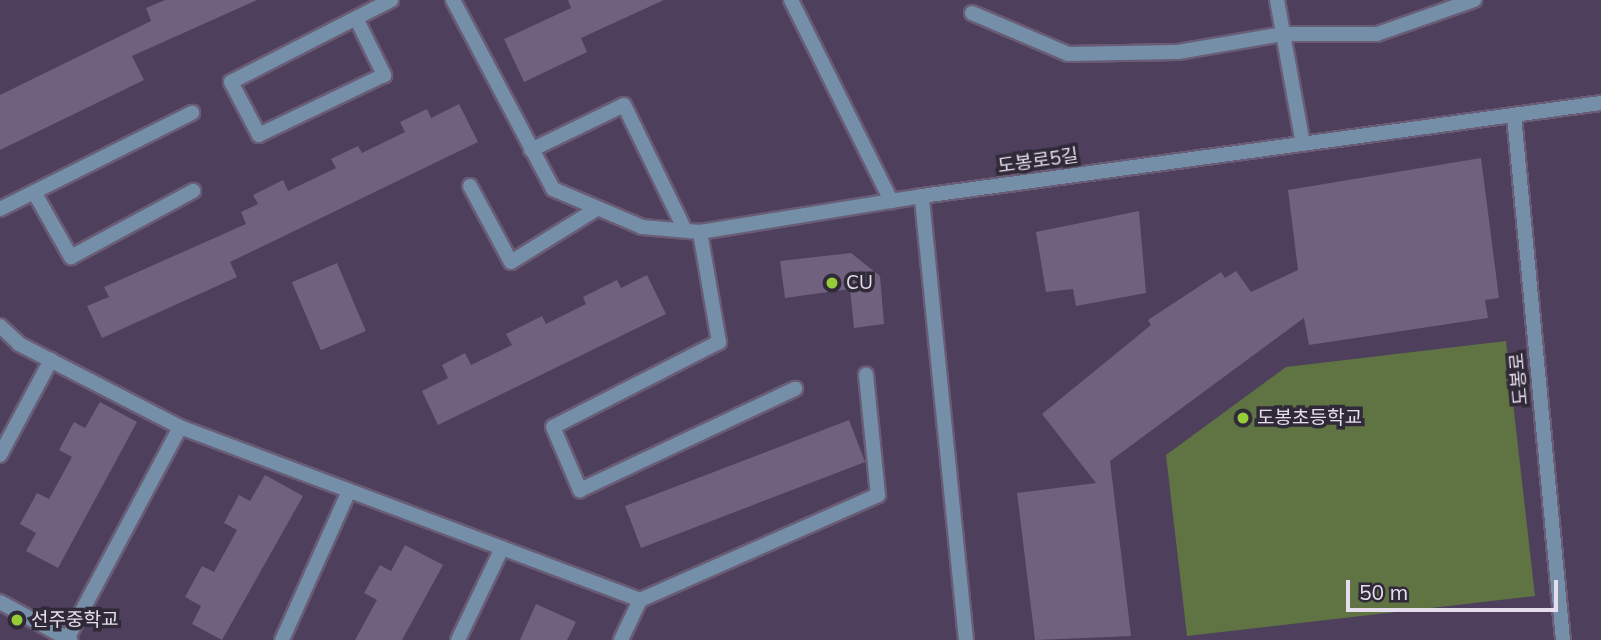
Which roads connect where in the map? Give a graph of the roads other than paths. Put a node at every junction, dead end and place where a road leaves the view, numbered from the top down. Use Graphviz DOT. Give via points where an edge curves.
graph roads {
  1 [pos="391,0"];
  2 [pos="453,0"];
  3 [pos="791,0"];
  4 [pos="1277,0"];
  5 [pos="1474,0"];
  6 [pos="972,13"];
  7 [pos="356,18"];
  8 [pos="1283,34"];
  9 [pos="1601,103"];
  10 [pos="192,113"];
  11 [pos="1514,115"];
  12 [pos="1303,144"];
  13 [pos="531,150"];
  14 [pos="470,186"];
  15 [pos="192,191"];
  16 [pos="34,192"];
  17 [pos="922,196"];
  18 [pos="891,201"];
  19 [pos="598,208"];
  20 [pos="0,209"];
  21 [pos="685,230"];
  22 [pos="700,232"];
  23 [pos="0,326"];
  24 [pos="51,360"];
  25 [pos="866,375"];
  26 [pos="795,389"];
  27 [pos="180,427"];
  28 [pos="0,455"];
  29 [pos="349,491"];
  30 [pos="502,548"];
  31 [pos="640,600"];
  32 [pos="0,602"];
  33 [pos="67,640"];
  34 [pos="282,640"];
  35 [pos="458,640"];
  36 [pos="621,640"];
  37 [pos="966,640"];
  38 [pos="1563,640"];
  1 -- 7 [label="street"];
  2 -- 13 [label="street, 도봉로5길"];
  3 -- 18 [label="street"];
  4 -- 8 [label="street"];
  5 -- 8 [label="street" via="1377,34"];
  6 -- 8 [label="street" via="1068,54 1178,52"];
  7 -- 7 [label="street" via="231,82 259,135 384,75"];
  8 -- 12 [label="street"];
  9 -- 11 [label="street, 도봉로5길"];
  10 -- 16 [label="street"];
  11 -- 12 [label="street, 도봉로5길"];
  11 -- 38 [label="street, 도봉로"];
  12 -- 17 [label="street, 도봉로5길"];
  13 -- 19 [label="street, 도봉로5길" via="554,189"];
  13 -- 21 [label="street" via="624,105"];
  14 -- 19 [label="street" via="511,262"];
  15 -- 16 [label="street" via="71,257"];
  16 -- 20 [label="street"];
  17 -- 18 [label="street, 도봉로5길"];
  17 -- 37 [label="street"];
  18 -- 22 [label="street, 도봉로5길"];
  19 -- 21 [label="street, 도봉로5길" via="642,227"];
  21 -- 22 [label="street, 도봉로5길"];
  22 -- 26 [label="street" via="719,342 553,427 580,490"];
  23 -- 24 [label="street" via="19,344"];
  24 -- 27 [label="street"];
  24 -- 28 [label="street"];
  25 -- 31 [label="street" via="878,495"];
  27 -- 29 [label="street"];
  27 -- 33 [label="street"];
  29 -- 30 [label="street"];
  29 -- 34 [label="street"];
  30 -- 31 [label="street"];
  30 -- 35 [label="street"];
  31 -- 36 [label="street"];
  32 -- 33 [label="street"];
}
